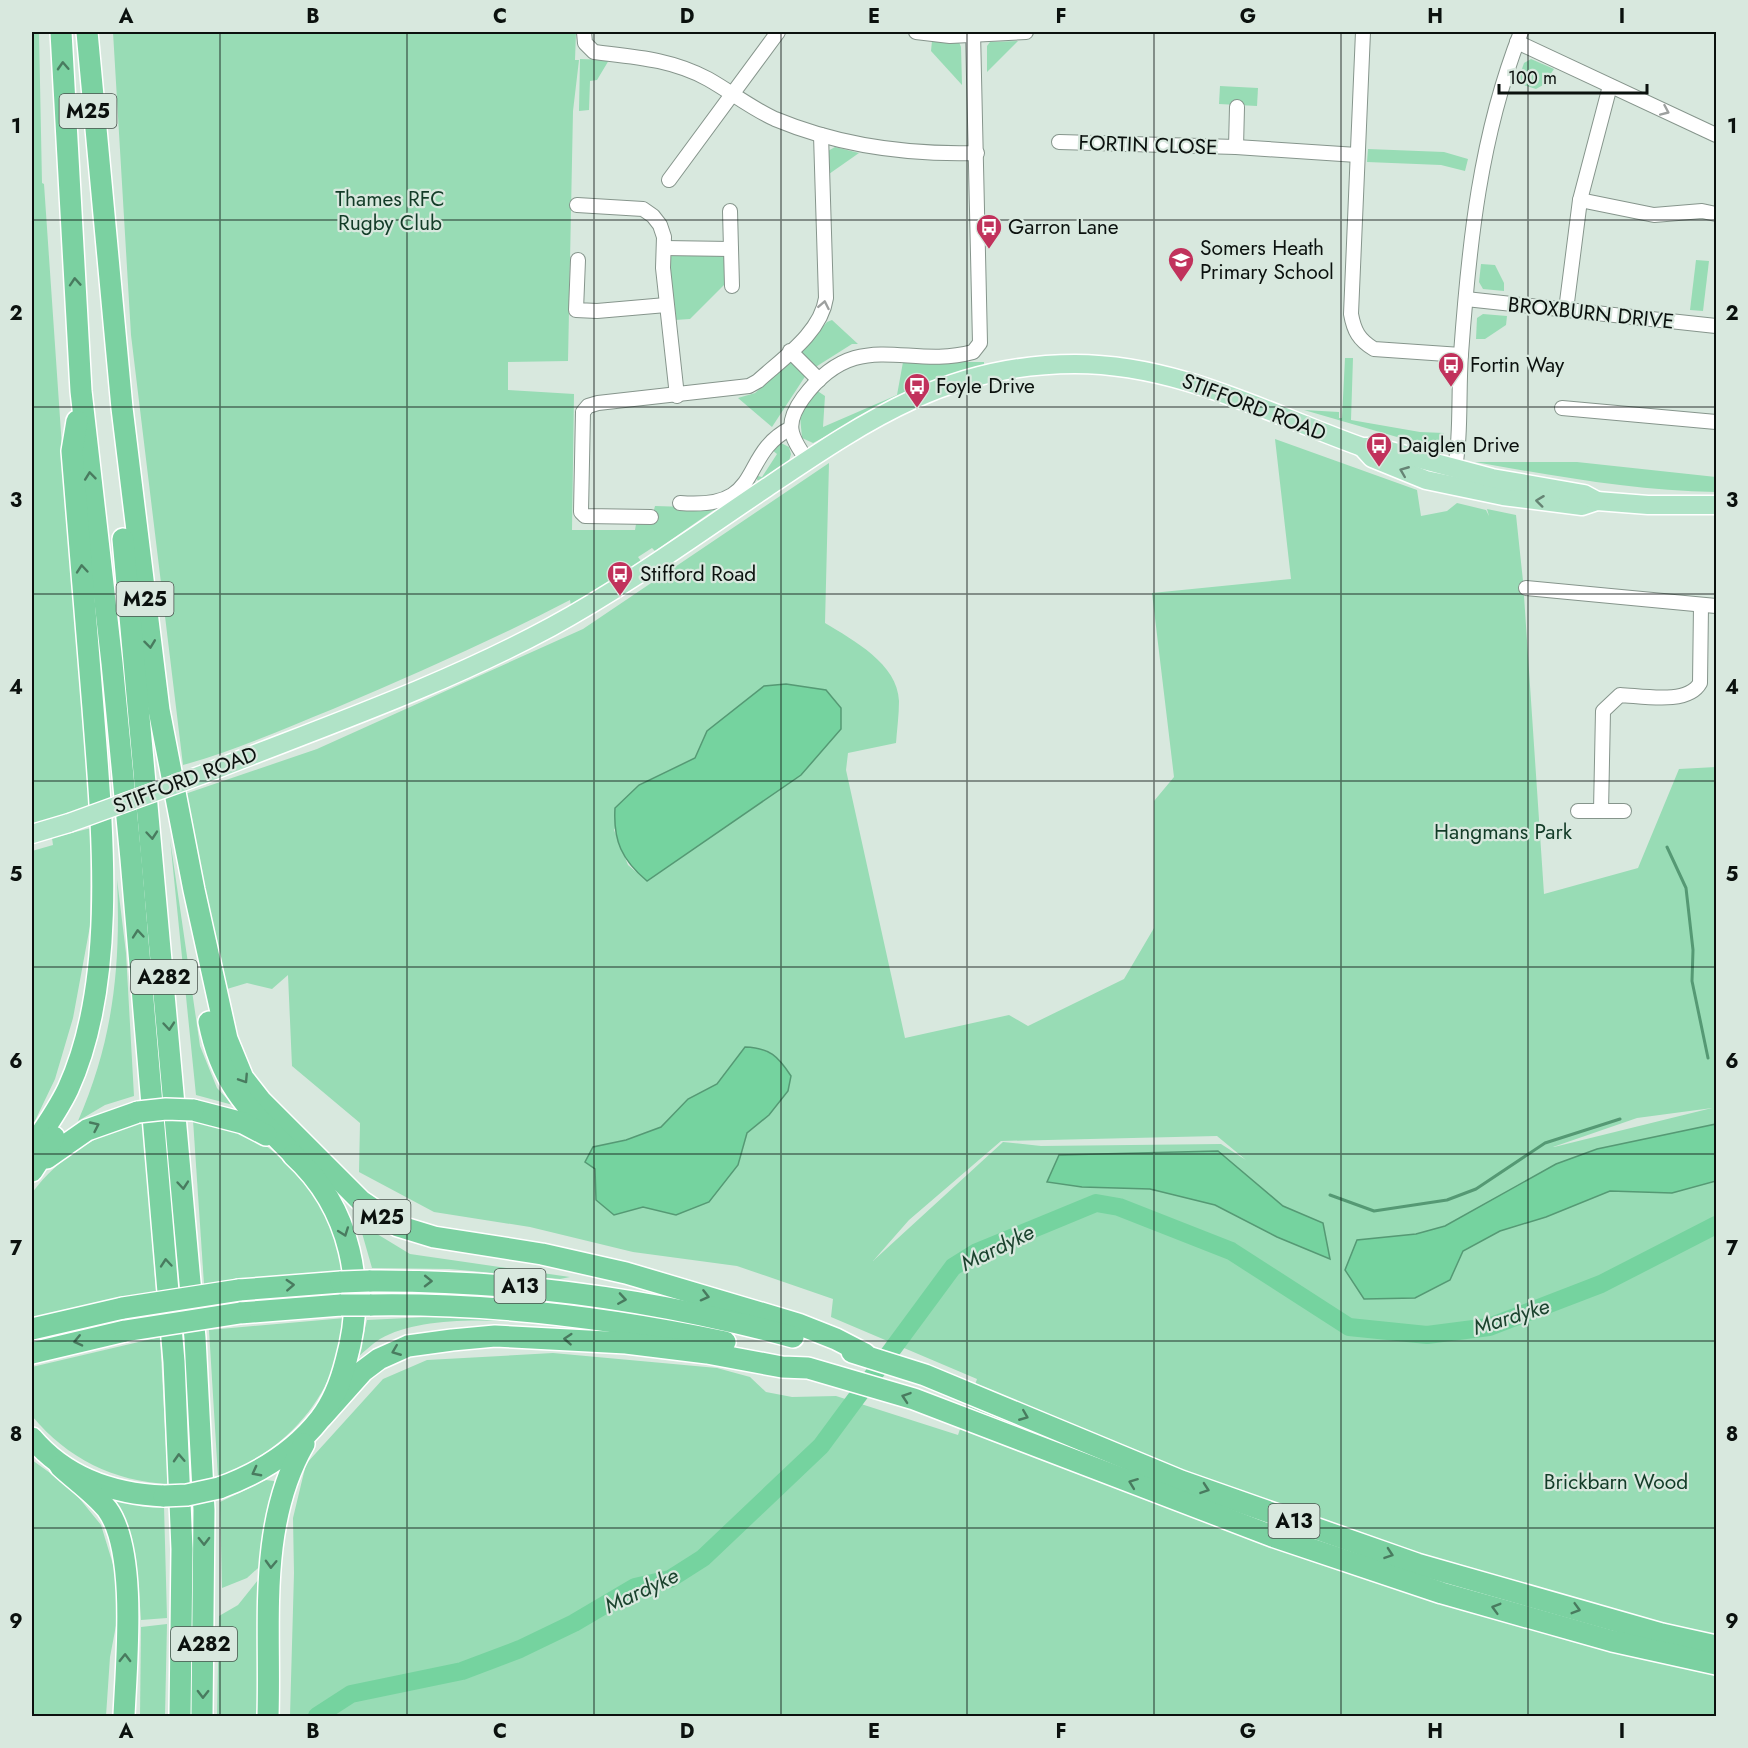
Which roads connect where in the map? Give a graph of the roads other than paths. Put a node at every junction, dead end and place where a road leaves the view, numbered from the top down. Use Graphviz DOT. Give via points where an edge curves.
graph roads {
  1 [pos="61,32"];
  2 [pos="86,32"];
  3 [pos="584,32"];
  4 [pos="778,32"];
  5 [pos="916,32"];
  6 [pos="1026,32"];
  7 [pos="1363,32"];
  8 [pos="973,33"];
  9 [pos="1519,37"];
  10 [pos="1610,86"];
  11 [pos="731,93"];
  12 [pos="1237,107"];
  13 [pos="821,135"];
  14 [pos="1716,135"];
  15 [pos="1059,142"];
  16 [pos="1236,147"];
  17 [pos="977,153"];
  18 [pos="1357,155"];
  19 [pos="669,180"];
  20 [pos="1580,200"];
  21 [pos="577,205"];
  22 [pos="730,212"];
  23 [pos="1716,214"];
  24 [pos="664,248"];
  25 [pos="731,249"];
  26 [pos="578,260"];
  27 [pos="732,286"];
  28 [pos="1466,299"];
  29 [pos="666,305"];
  30 [pos="1566,310"];
  31 [pos="1716,326"];
  32 [pos="790,351"];
  33 [pos="1461,355"];
  34 [pos="819,380"];
  35 [pos="81,391"];
  36 [pos="677,396"];
  37 [pos="1562,408"];
  38 [pos="1716,422"];
  39 [pos="791,428"];
  40 [pos="807,460"];
  41 [pos="1453,477"];
  42 [pos="680,503"];
  43 [pos="1716,505"];
  44 [pos="651,518"];
  45 [pos="97,534"];
  46 [pos="1526,588"];
  47 [pos="1701,606"];
  48 [pos="1716,606"];
  49 [pos="134,651"];
  50 [pos="1578,811"];
  51 [pos="1601,811"];
  52 [pos="1624,811"];
  53 [pos="32,834"];
  54 [pos="154,863"];
  55 [pos="32,1147"];
  56 [pos="303,1164"];
  57 [pos="32,1172"];
  58 [pos="648,1281"];
  59 [pos="32,1329"];
  60 [pos="789,1346"];
  61 [pos="32,1353"];
  62 [pos="319,1420"];
  63 [pos="32,1438"];
  64 [pos="46,1456"];
  65 [pos="1627,1624"];
  66 [pos="1716,1636"];
  67 [pos="1612,1641"];
  68 [pos="1716,1646"];
  69 [pos="1716,1664"];
  70 [pos="1716,1674"];
  71 [pos="124,1716"];
  72 [pos="180,1716"];
  73 [pos="202,1716"];
  74 [pos="268,1716"];
  35 -- 1 [label="highway, M25, one-way"];
  2 -- 49 [label="highway, M25" via="91,190"];
  2 -- 58 [label="highway, M25, one-way" via="122,408 159,710 194,890 236,1065 261,1101 385,1220 421,1234 542,1254"];
  3 -- 11 [label="street" via="585,44 594,52 657,59 693,72"];
  4 -- 11 [label="street"];
  5 -- 8 [label="street"];
  6 -- 8 [label="street"];
  7 -- 18 [label="street"];
  8 -- 17 [label="street"];
  9 -- 10 [label="street"];
  9 -- 28 [label="street" via="1494,110 1481,166 1469,244"];
  10 -- 14 [label="street, one-way"];
  10 -- 20 [label="street"];
  11 -- 13 [label="street" via="773,118"];
  11 -- 19 [label="street"];
  12 -- 16 [label="street, FORTIN CLOSE"];
  13 -- 17 [label="street" via="888,151"];
  32 -- 13 [label="street, one-way" via="814,328 824,307"];
  15 -- 16 [label="street, FORTIN CLOSE"];
  16 -- 18 [label="street, FORTIN CLOSE"];
  17 -- 34 [label="street" via="981,334 977,347 965,354 863,356 840,364"];
  18 -- 33 [label="street" via="1353,328 1362,342 1374,349"];
  20 -- 23 [label="street" via="1654,215 1702,211"];
  20 -- 30 [label="street"];
  21 -- 24 [label="street" via="643,209 660,225"];
  22 -- 25 [label="street"];
  24 -- 25 [label="street"];
  24 -- 29 [label="street"];
  25 -- 27 [label="street"];
  26 -- 29 [label="street" via="576,310"];
  28 -- 30 [label="street, BROXBURN DRIVE"];
  28 -- 33 [label="street"];
  29 -- 36 [label="street"];
  30 -- 31 [label="street, BROXBURN DRIVE"];
  32 -- 34 [label="street"];
  32 -- 36 [label="street" via="749,386"];
  33 -- 41 [label="street"];
  34 -- 39 [label="street" via="792,415"];
  45 -- 35 [label="highway, M25, one-way"];
  55 -- 35 [label="highway, M25, one-way" via="76,1069 92,1004 99,940 102,833 72,451"];
  36 -- 44 [label="street" via="598,403 588,406 580,419 581,512 585,516"];
  37 -- 38 [label="street"];
  39 -- 40 [label="street"];
  39 -- 42 [label="street" via="775,438 734,495 717,502"];
  40 -- 41 [label="main road, STIFFORD ROAD" via="870,419 940,387 996,372 1078,364 1154,372 1195,382 1362,447 1372,458 1426,480"];
  40 -- 53 [label="main road, STIFFORD ROAD, bridge" via="639,573 542,631 439,681 204,774"];
  41 -- 43 [label="main road, STIFFORD ROAD" via="1540,502 1582,506 1597,501"];
  45 -- 57 [label="highway, M25" via="109,829 110,919 105,982 84,1080 73,1106"];
  72 -- 45 [label="highway, M25, one-way" via="182,1579 177,1410 115,686"];
  46 -- 47 [label="street"];
  47 -- 48 [label="street"];
  47 -- 51 [label="street" via="1700,683 1696,691 1685,696 1620,695 1603,711"];
  49 -- 54 [label="highway, M25, one-way"];
  49 -- 56 [label="highway, M25" via="168,799 216,1053 237,1096"];
  50 -- 51 [label="street"];
  51 -- 52 [label="street"];
  54 -- 73 [label="highway, A282, one-way" via="192,1292 205,1572"];
  57 -- 56 [label="highway, one-way, bridge" via="87,1130 138,1112 193,1110 243,1123 272,1138"];
  56 -- 58 [label="highway" via="360,1217 409,1243"];
  56 -- 62 [label="highway, one-way" via="334,1206 343,1227 353,1262 357,1301 343,1373"];
  58 -- 60 [label="highway, one-way"];
  59 -- 60 [label="highway, A13, one-way, bridge" via="123,1308 239,1290 369,1281 470,1282 580,1292 669,1307"];
  60 -- 61 [label="highway, A13, one-way, bridge" via="486,1306 341,1305 240,1313 124,1331"];
  60 -- 62 [label="highway, one-way" via="707,1353 626,1343 504,1336 408,1346 363,1371"];
  60 -- 65 [label="highway, A13, one-way" via="836,1339 864,1354 1181,1481 1417,1564"];
  67 -- 60 [label="highway, A13, one-way" via="1442,1593 1272,1536 882,1388 808,1368"];
  62 -- 64 [label="highway, one-way, bridge" via="278,1459 256,1473 219,1488 187,1495 134,1494 103,1486"];
  62 -- 74 [label="highway, one-way" via="290,1470 278,1506 271,1553"];
  63 -- 64 [label="highway"];
  71 -- 64 [label="highway, one-way" via="124,1556 119,1534 107,1510"];
  65 -- 66 [label="highway, A13" via="1672,1625"];
  65 -- 68 [label="highway, A13"];
  67 -- 69 [label="highway, A13"];
  67 -- 70 [label="highway, A13"];
}
